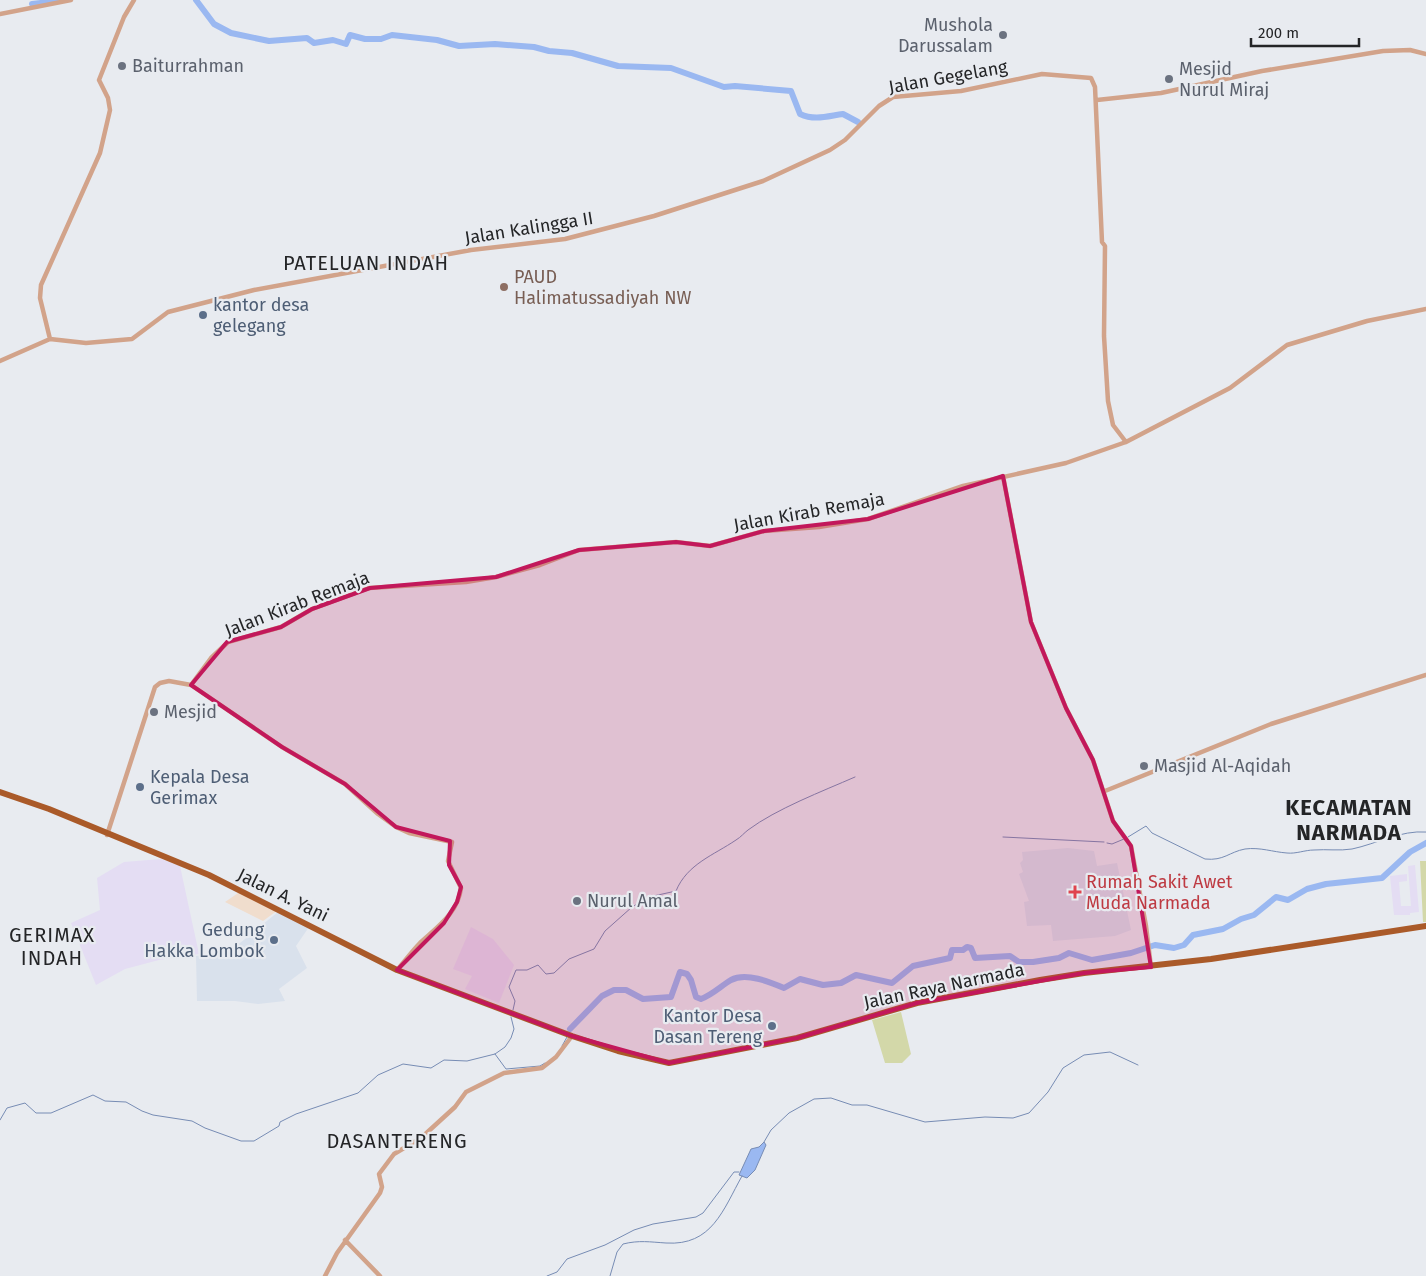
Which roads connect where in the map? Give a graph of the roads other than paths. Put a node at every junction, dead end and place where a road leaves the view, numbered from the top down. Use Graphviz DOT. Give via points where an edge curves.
graph roads {
  1 [pos="71,0"];
  2 [pos="134,0"];
  3 [pos="0,14"];
  4 [pos="1426,54"];
  5 [pos="1097,100"];
  6 [pos="608,229"];
  7 [pos="1426,308"];
  8 [pos="50,339"];
  9 [pos="0,361"];
  10 [pos="1126,442"];
  11 [pos="1003,476"];
  12 [pos="1426,675"];
  13 [pos="191,685"];
  14 [pos="1105,791"];
  15 [pos="0,792"];
  16 [pos="107,835"];
  17 [pos="1426,926"];
  18 [pos="1152,967"];
  19 [pos="397,970"];
  20 [pos="523,1018"];
  21 [pos="569,1035"];
  22 [pos="346,1240"];
  23 [pos="325,1276"];
  24 [pos="380,1276"];
  1 -- 3 [label="street"];
  2 -- 8 [label="street" via="99,80 110,110 100,153 42,285 40,298"];
  4 -- 5 [label="street" via="1410,50 1383,51 1262,71 1162,93"];
  5 -- 6 [label="street, Jalan Gegelang" via="1091,78 1052,74 961,91 890,98 842,142 769,179"];
  5 -- 10 [label="street" via="1102,242 1105,246 1104,336 1108,401 1113,424"];
  6 -- 8 [label="street, Jalan Kalingga II" via="565,239 471,250 254,290 168,312 130,340 86,343"];
  7 -- 10 [label="street, Jalan Kirab Remaja" via="1367,321 1287,345 1233,386"];
  8 -- 9 [label="street"];
  10 -- 11 [label="street, Jalan Kirab Remaja" via="1066,463"];
  11 -- 13 [label="street, Jalan Kirab Remaja" via="963,486 868,519 764,531 710,546 676,542 579,550 529,569 480,580 370,588 309,611 281,627 228,642"];
  11 -- 14 [label="street" via="1031,622"];
  12 -- 14 [label="street" via="1271,724"];
  13 -- 16 [label="street" via="169,681 155,687"];
  13 -- 19 [label="street" via="282,747 346,784 396,827 452,842 448,861 461,888 457,902 444,923 419,944"];
  14 -- 18 [label="street" via="1112,821 1126,838 1133,856"];
  15 -- 16 [label="highway, Jalan A. Yani"];
  16 -- 19 [label="highway, Jalan A. Yani" via="209,875"];
  17 -- 18 [label="highway, Jalan Raya Narmada"];
  18 -- 21 [label="highway, Jalan Raya Narmada" via="1084,973 917,1003 797,1038 678,1063 653,1060"];
  19 -- 20 [label="highway, Jalan A. Yani"];
  20 -- 21 [label="highway, Jalan Raya Narmada"];
  21 -- 22 [label="street" via="556,1058 542,1068 504,1073 466,1092 455,1107 421,1138 394,1154 380,1171 380,1193"];
  22 -- 23 [label="street"];
  22 -- 24 [label="street"];
}
